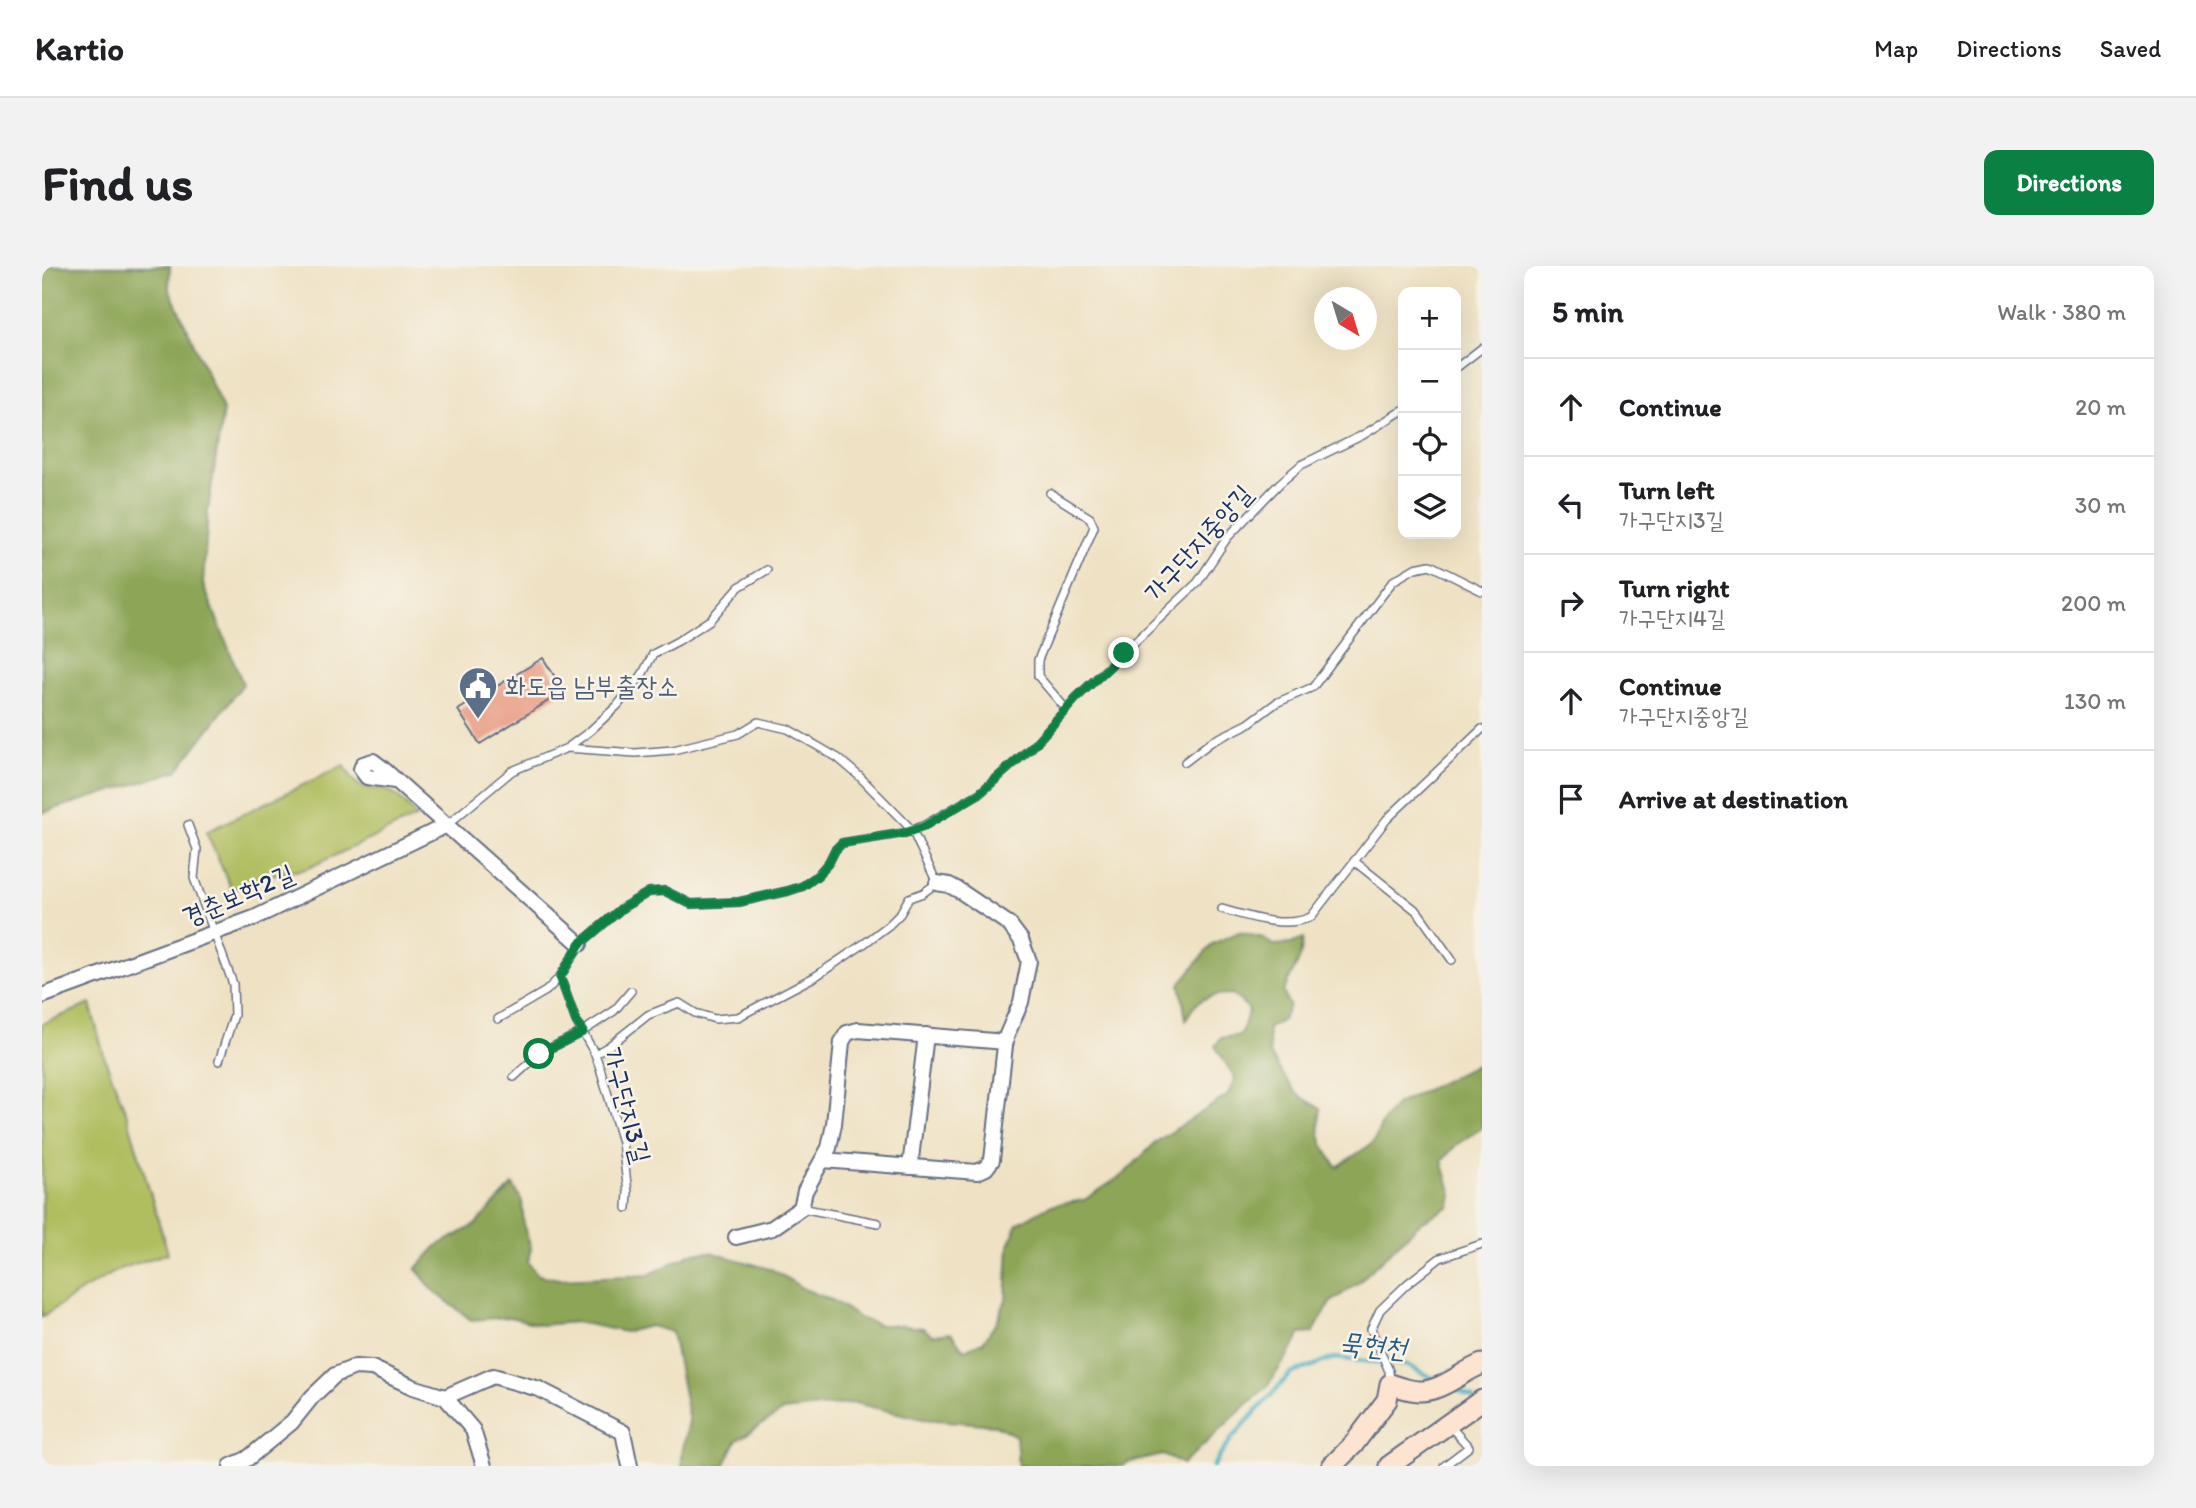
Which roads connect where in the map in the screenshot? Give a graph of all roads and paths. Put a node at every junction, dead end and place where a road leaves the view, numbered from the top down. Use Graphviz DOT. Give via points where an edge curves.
graph roads {
  1 [pos="1482,348"];
  2 [pos="1461,364"];
  3 [pos="1398,413"];
  4 [pos="1049,493"];
  5 [pos="767,570"];
  6 [pos="1482,591"];
  7 [pos="1066,709"];
  8 [pos="1482,729"];
  9 [pos="567,748"];
  10 [pos="1185,762"];
  11 [pos="395,781"];
  12 [pos="188,825"];
  13 [pos="447,825"];
  14 [pos="912,830"];
  15 [pos="1354,861"];
  16 [pos="937,883"];
  17 [pos="1222,909"];
  18 [pos="213,933"];
  19 [pos="580,944"];
  20 [pos="1452,960"];
  21 [pos="560,977"];
  22 [pos="631,991"];
  23 [pos="42,996"];
  24 [pos="498,1019"];
  25 [pos="583,1032"];
  26 [pos="926,1035"];
  27 [pos="1006,1042"];
  28 [pos="595,1054"];
  29 [pos="219,1061"];
  30 [pos="514,1077"];
  31 [pos="822,1160"];
  32 [pos="910,1167"];
  33 [pos="627,1208"];
  34 [pos="800,1208"];
  35 [pos="878,1223"];
  36 [pos="736,1237"];
  37 [pos="1482,1244"];
  38 [pos="1482,1364"];
  39 [pos="1390,1378"];
  40 [pos="445,1397"];
  41 [pos="1482,1400"];
  42 [pos="1451,1421"];
  43 [pos="231,1466"];
  44 [pos="484,1466"];
  45 [pos="630,1466"];
  46 [pos="1332,1466"];
  47 [pos="1389,1466"];
  48 [pos="1444,1466"];
  1 -- 2 [label="lane"];
  3 -- 7 [label="lane, 가구단지중앙길" via="1301,465 1227,538 1198,582"];
  4 -- 7 [label="lane" via="1090,518 1094,527 1038,660 1038,676"];
  5 -- 9 [label="lane" via="740,587 710,620 653,654 617,706"];
  6 -- 10 [label="lane" via="1430,565 1415,568 1393,581 1313,687 1276,703"];
  7 -- 14 [label="lane, 가구단지중앙길" via="980,793"];
  8 -- 15 [label="lane" via="1387,819"];
  9 -- 13 [label="lane" via="512,771"];
  9 -- 14 [label="lane" via="635,753 673,750 738,734 758,722 788,729 838,758"];
  11 -- 13 [label="street"];
  12 -- 18 [label="lane" via="197,849 194,877"];
  13 -- 18 [label="street, 경춘보학2길" via="254,918"];
  13 -- 19 [label="street"];
  14 -- 16 [label="lane"];
  14 -- 19 [label="lane, 가구단지중앙길" via="842,843 817,876 788,891 739,902 691,904 665,891 649,892"];
  15 -- 17 [label="lane" via="1311,917 1300,922"];
  15 -- 20 [label="lane" via="1418,912"];
  16 -- 27 [label="street" via="981,904 1009,924 1021,940 1028,961 1021,1002"];
  16 -- 28 [label="lane" via="909,898 889,925 816,976 738,1017 715,1019 679,1003 648,1015"];
  18 -- 23 [label="street, 경춘보학2길"];
  18 -- 29 [label="lane" via="233,984 234,1015"];
  19 -- 21 [label="lane, 가구단지중앙길"];
  21 -- 24 [label="lane" via="546,991"];
  21 -- 25 [label="lane, 가구단지3길"];
  22 -- 25 [label="lane" via="614,1012"];
  25 -- 28 [label="lane, 가구단지3길"];
  25 -- 30 [label="lane" via="539,1054"];
  26 -- 27 [label="street"];
  26 -- 31 [label="street" via="847,1033 842,1042 834,1125"];
  26 -- 32 [label="street"];
  27 -- 32 [label="street" via="992,1160 986,1168 977,1172"];
  28 -- 33 [label="lane, 가구단지3길" via="622,1142"];
  31 -- 32 [label="street"];
  31 -- 34 [label="street"];
  34 -- 35 [label="lane"];
  34 -- 36 [label="street" via="772,1227"];
  37 -- 39 [label="lane" via="1440,1258 1380,1310 1371,1329"];
  38 -- 39 [label="street" via="1437,1388 1418,1391"];
  39 -- 46 [label="street" via="1387,1400"];
  40 -- 43 [label="street" via="372,1368 355,1367 335,1375 292,1422 247,1459"];
  40 -- 44 [label="street" via="473,1430"];
  40 -- 45 [label="street" via="493,1376 539,1389 623,1432"];
  41 -- 42 [label="street"];
  42 -- 47 [label="street"];
  42 -- 48 [label="lane" via="1469,1447"];
}
